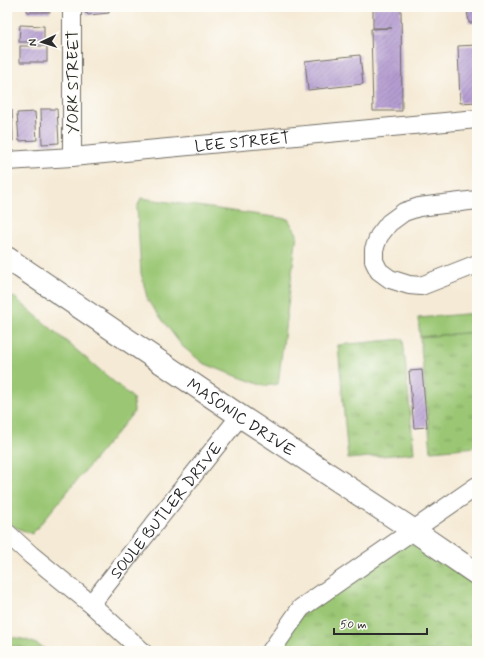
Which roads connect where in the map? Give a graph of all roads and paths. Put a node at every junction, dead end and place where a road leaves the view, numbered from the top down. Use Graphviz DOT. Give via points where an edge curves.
graph roads {
  1 [pos="72,7"];
  2 [pos="477,118"];
  3 [pos="72,157"];
  4 [pos="7,161"];
  5 [pos="477,200"];
  6 [pos="7,258"];
  7 [pos="477,264"];
  8 [pos="240,416"];
  9 [pos="477,486"];
  10 [pos="413,530"];
  11 [pos="7,533"];
  12 [pos="477,574"];
  13 [pos="91,604"];
  14 [pos="142,651"];
  15 [pos="271,651"];
  1 -- 3 [label="street, YORK STREET"];
  2 -- 3 [label="street, LEE STREET"];
  3 -- 4 [label="street, LEE STREET"];
  5 -- 7 [label="street" via="419,207 404,212 389,223 379,236 374,249 374,261 378,270 390,279 409,285 421,286"];
  6 -- 8 [label="main road, MASONIC DRIVE"];
  8 -- 10 [label="main road, MASONIC DRIVE"];
  8 -- 13 [label="street, SOULE BUTLER DRIVE"];
  9 -- 10 [label="street"];
  10 -- 12 [label="main road, MASONIC DRIVE"];
  10 -- 15 [label="street" via="301,608"];
  11 -- 13 [label="street"];
  13 -- 14 [label="street"];
}
